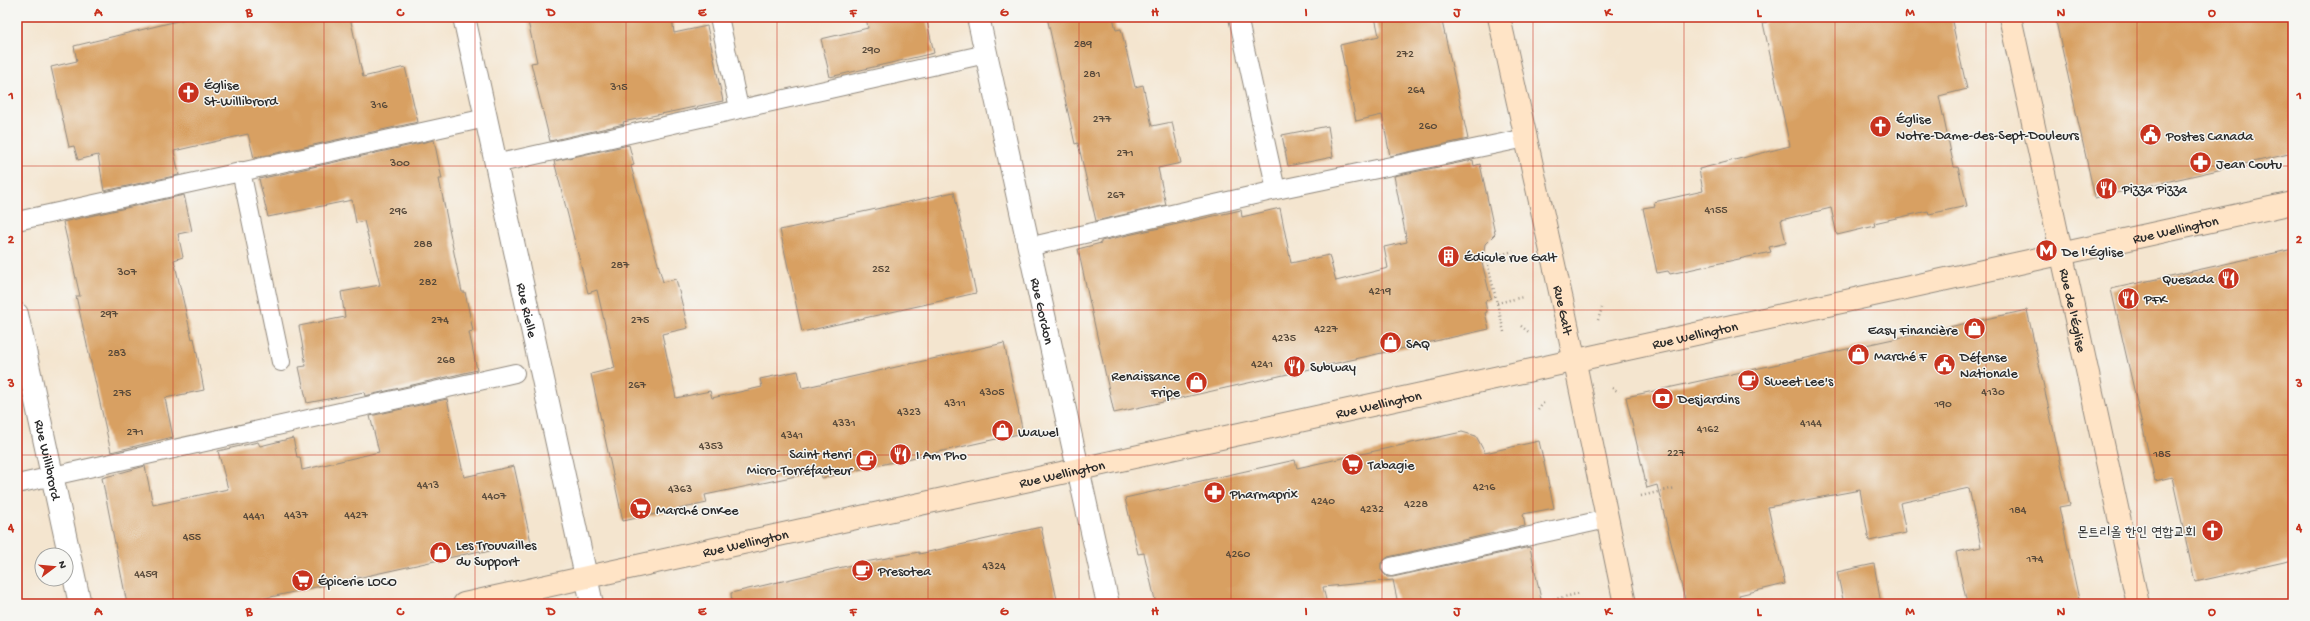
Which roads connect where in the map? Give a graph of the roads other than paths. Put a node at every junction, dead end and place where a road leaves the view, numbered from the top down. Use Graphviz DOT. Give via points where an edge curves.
graph roads {
  1 [pos="464,17"];
  2 [pos="719,17"];
  3 [pos="978,17"];
  4 [pos="1238,17"];
  5 [pos="1499,17"];
  6 [pos="2010,17"];
  7 [pos="986,54"];
  8 [pos="739,108"];
  9 [pos="486,118"];
  10 [pos="1526,138"];
  11 [pos="495,164"];
  12 [pos="241,171"];
  13 [pos="1276,190"];
  14 [pos="2293,203"];
  15 [pos="17,221"];
  16 [pos="1028,247"];
  17 [pos="2062,254"];
  18 [pos="17,314"];
  19 [pos="1574,359"];
  20 [pos="281,362"];
  21 [pos="515,373"];
  22 [pos="1078,468"];
  23 [pos="53,477"];
  24 [pos="17,484"];
  25 [pos="1607,519"];
  26 [pos="1391,567"];
  27 [pos="587,577"];
  28 [pos="80,604"];
  29 [pos="464,604"];
  30 [pos="592,604"];
  31 [pos="1108,604"];
  32 [pos="1625,604"];
  33 [pos="2138,604"];
  1 -- 9 [label="street, Rue Rielle"];
  2 -- 8 [label="lane"];
  3 -- 7 [label="street, Rue Gordon"];
  4 -- 13 [label="lane"];
  5 -- 10 [label="main road, Rue Galt"];
  6 -- 17 [label="main road, Rue de l'Église"];
  7 -- 8 [label="lane"];
  7 -- 16 [label="street, Rue Gordon"];
  8 -- 11 [label="lane"];
  9 -- 11 [label="street, Rue Rielle"];
  9 -- 12 [label="lane"];
  10 -- 13 [label="lane"];
  10 -- 19 [label="main road, Rue Galt"];
  11 -- 27 [label="street, Rue Rielle"];
  12 -- 15 [label="lane"];
  12 -- 20 [label="lane"];
  13 -- 16 [label="lane"];
  14 -- 17 [label="main road, Rue Wellington"];
  16 -- 22 [label="street, Rue Gordon"];
  17 -- 19 [label="main road, Rue Wellington"];
  17 -- 33 [label="main road, Rue de l'Église"];
  18 -- 23 [label="street, Rue Willibrord"];
  19 -- 22 [label="main road, Rue Wellington"];
  19 -- 25 [label="main road, Rue Galt"];
  21 -- 23 [label="lane"];
  22 -- 27 [label="main road, Rue Wellington"];
  22 -- 31 [label="street, Rue Gordon"];
  23 -- 24 [label="lane"];
  23 -- 28 [label="street, Rue Willibrord"];
  25 -- 26 [label="lane"];
  25 -- 32 [label="main road, Rue Galt"];
  27 -- 29 [label="main road, Rue Wellington"];
  27 -- 30 [label="street, Rue Rielle"];
}
